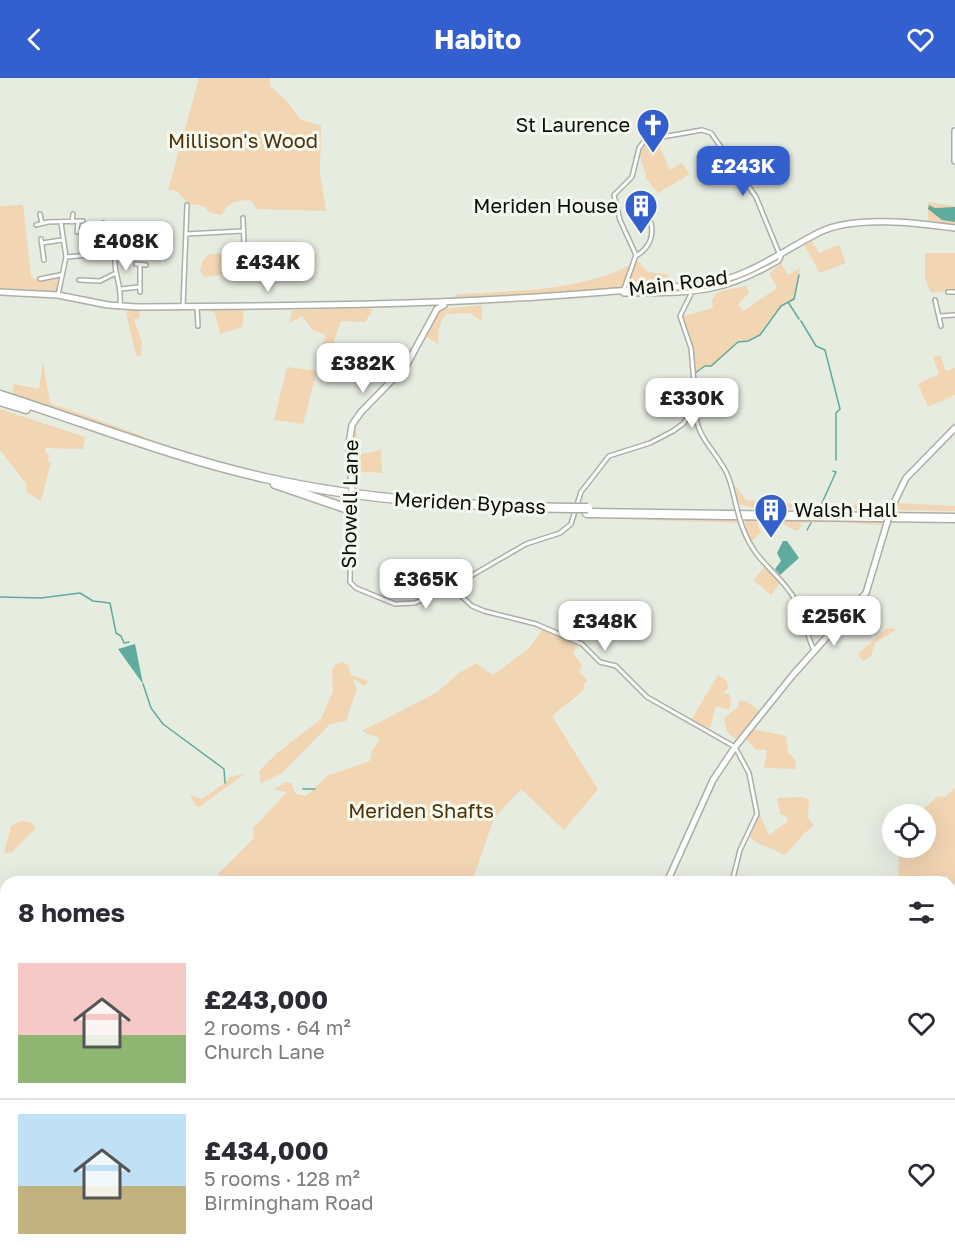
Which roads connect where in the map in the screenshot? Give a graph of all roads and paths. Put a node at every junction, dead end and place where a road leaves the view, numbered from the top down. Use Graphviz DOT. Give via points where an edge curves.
graph roads {
  1 [pos="955,131"];
  2 [pos="955,161"];
  3 [pos="188,205"];
  4 [pos="40,214"];
  5 [pos="73,214"];
  6 [pos="243,218"];
  7 [pos="78,221"];
  8 [pos="83,221"];
  9 [pos="72,222"];
  10 [pos="42,223"];
  11 [pos="61,223"];
  12 [pos="651,223"];
  13 [pos="36,225"];
  14 [pos="955,228"];
  15 [pos="243,231"];
  16 [pos="77,232"];
  17 [pos="102,232"];
  18 [pos="123,234"];
  19 [pos="186,234"];
  20 [pos="62,240"];
  21 [pos="144,241"];
  22 [pos="150,242"];
  23 [pos="244,245"];
  24 [pos="144,247"];
  25 [pos="92,255"];
  26 [pos="781,255"];
  27 [pos="636,256"];
  28 [pos="66,257"];
  29 [pos="44,260"];
  30 [pos="146,265"];
  31 [pos="115,274"];
  32 [pos="60,275"];
  33 [pos="49,276"];
  34 [pos="86,276"];
  35 [pos="40,279"];
  36 [pos="79,280"];
  37 [pos="51,281"];
  38 [pos="86,281"];
  39 [pos="120,289"];
  40 [pos="622,291"];
  41 [pos="0,292"];
  42 [pos="948,292"];
  43 [pos="955,292"];
  44 [pos="691,294"];
  45 [pos="58,295"];
  46 [pos="935,300"];
  47 [pos="197,305"];
  48 [pos="120,306"];
  49 [pos="183,306"];
  50 [pos="435,308"];
  51 [pos="955,315"];
  52 [pos="940,316"];
  53 [pos="947,316"];
  54 [pos="947,321"];
  55 [pos="198,326"];
  56 [pos="941,326"];
  57 [pos="0,394"];
  58 [pos="0,401"];
  59 [pos="693,411"];
  60 [pos="955,428"];
  61 [pos="275,484"];
  62 [pos="351,507"];
  63 [pos="572,510"];
  64 [pos="588,510"];
  65 [pos="955,514"];
  66 [pos="955,518"];
  67 [pos="457,584"];
  68 [pos="446,590"];
  69 [pos="456,591"];
  70 [pos="814,650"];
  71 [pos="735,747"];
  72 [pos="671,876"];
  73 [pos="734,876"];
  1 -- 2 [label="main road"];
  3 -- 19 [label="street"];
  4 -- 10 [label="street"];
  5 -- 9 [label="street"];
  6 -- 15 [label="street"];
  7 -- 8 [label="street"];
  7 -- 9 [label="street"];
  7 -- 16 [label="street"];
  9 -- 11 [label="street"];
  10 -- 11 [label="street"];
  10 -- 13 [label="street"];
  11 -- 20 [label="street"];
  12 -- 27 [label="street" via="652,239"];
  14 -- 26 [label="main road, Main Road" via="844,225 820,232"];
  15 -- 19 [label="street"];
  15 -- 23 [label="street"];
  17 -- 18 [label="street" via="103,225"];
  18 -- 21 [label="street"];
  18 -- 31 [label="street" via="115,252"];
  19 -- 49 [label="street"];
  20 -- 28 [label="street"];
  20 -- 29 [label="street" via="42,241 40,254"];
  21 -- 22 [label="street"];
  21 -- 24 [label="street"];
  25 -- 28 [label="street"];
  26 -- 27 [label="street" via="756,197 711,133 702,130 650,137 641,144 632,177 614,195"];
  26 -- 40 [label="main road, Main Road" via="723,280"];
  26 -- 44 [label="street" via="779,261 741,282"];
  27 -- 40 [label="street"];
  28 -- 32 [label="street"];
  30 -- 39 [label="street" via="138,264 140,290"];
  31 -- 38 [label="street" via="100,281"];
  31 -- 39 [label="street"];
  32 -- 33 [label="street"];
  32 -- 45 [label="street"];
  33 -- 35 [label="street"];
  33 -- 37 [label="street"];
  34 -- 38 [label="street"];
  36 -- 38 [label="street"];
  39 -- 48 [label="street"];
  40 -- 44 [label="street"];
  40 -- 50 [label="main road, Main Road" via="460,302"];
  41 -- 45 [label="main road"];
  42 -- 43 [label="street"];
  44 -- 59 [label="street" via="680,316 691,348"];
  45 -- 48 [label="main road"];
  46 -- 52 [label="street"];
  47 -- 49 [label="main road"];
  47 -- 50 [label="main road" via="411,304"];
  47 -- 55 [label="street"];
  48 -- 49 [label="main road"];
  50 -- 62 [label="main road, Showell Lane, bridge" via="406,366 352,425"];
  51 -- 53 [label="street"];
  52 -- 53 [label="street"];
  52 -- 56 [label="street"];
  53 -- 54 [label="street"];
  57 -- 63 [label="highway, Meriden Bypass" via="186,457 277,480 415,501"];
  58 -- 61 [label="highway, Meriden Bypass" via="183,461"];
  59 -- 67 [label="street" via="673,431 609,456 581,492 571,524 560,533 526,544"];
  59 -- 70 [label="street, bridge" via="705,442 729,478 747,541 798,603"];
  60 -- 70 [label="main road, bridge" via="906,478 891,509 866,592"];
  61 -- 62 [label="highway"];
  61 -- 63 [label="highway, Meriden Bypass" via="439,509"];
  62 -- 68 [label="street, Showell Lane" via="352,586 400,605"];
  63 -- 64 [label="highway, Meriden Bypass"];
  64 -- 65 [label="highway, Meriden Bypass"];
  64 -- 66 [label="highway, Meriden Bypass"];
  67 -- 68 [label="street"];
  67 -- 69 [label="street"];
  68 -- 69 [label="street"];
  69 -- 71 [label="street" via="472,606 536,624 582,644 600,662 616,666 647,697"];
  70 -- 71 [label="main road"];
  71 -- 72 [label="main road" via="713,780"];
  71 -- 73 [label="street" via="749,773 757,814 740,850"];
}
